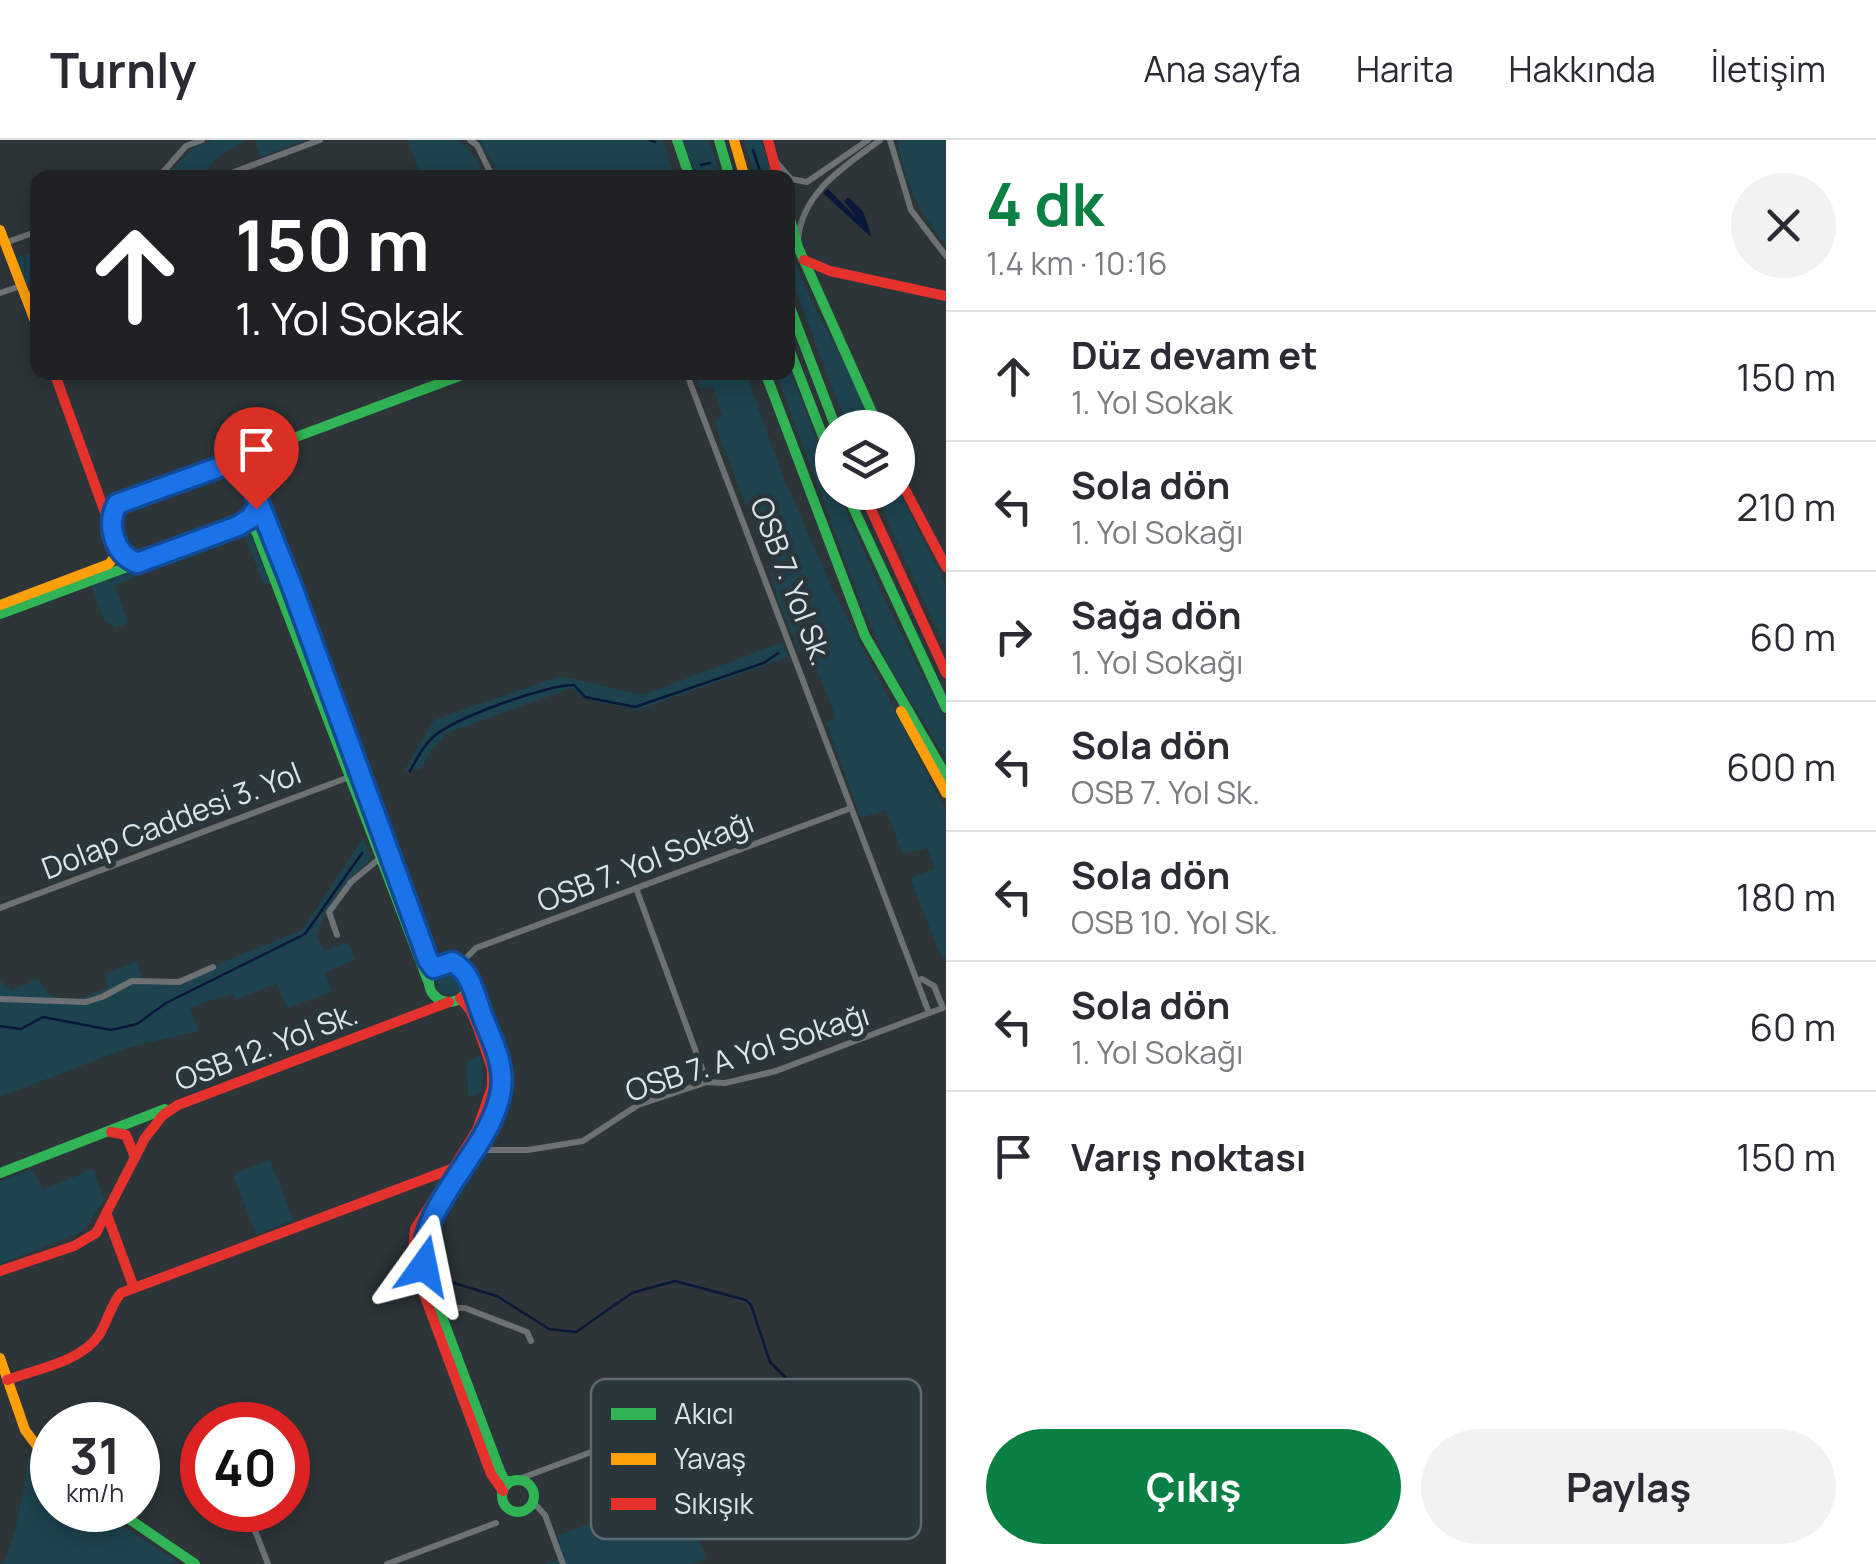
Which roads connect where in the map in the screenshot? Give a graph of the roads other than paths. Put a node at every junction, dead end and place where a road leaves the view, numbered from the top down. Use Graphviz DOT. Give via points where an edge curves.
graph roads {
  1 [pos="202,140"];
  2 [pos="320,140"];
  3 [pos="470,140"];
  4 [pos="676,140"];
  5 [pos="719,140"];
  6 [pos="734,140"];
  7 [pos="868,140"];
  8 [pos="880,140"];
  9 [pos="890,140"];
  10 [pos="769,142"];
  11 [pos="165,170"];
  12 [pos="239,170"];
  13 [pos="489,170"];
  14 [pos="687,170"];
  15 [pos="728,170"];
  16 [pos="743,170"];
  17 [pos="776,170"];
  18 [pos="782,170"];
  19 [pos="795,181"];
  20 [pos="0,230"];
  21 [pos="30,234"];
  22 [pos="795,236"];
  23 [pos="5,243"];
  24 [pos="798,246"];
  25 [pos="946,256"];
  26 [pos="804,260"];
  27 [pos="835,270"];
  28 [pos="23,291"];
  29 [pos="30,291"];
  30 [pos="0,292"];
  31 [pos="946,296"];
  32 [pos="820,297"];
  33 [pos="30,309"];
  34 [pos="795,320"];
  35 [pos="795,364"];
  36 [pos="57,380"];
  37 [pos="449,380"];
  38 [pos="689,380"];
  39 [pos="767,380"];
  40 [pos="829,410"];
  41 [pos="872,410"];
  42 [pos="815,416"];
  43 [pos="250,454"];
  44 [pos="228,464"];
  45 [pos="245,468"];
  46 [pos="98,492"];
  47 [pos="257,500"];
  48 [pos="117,504"];
  49 [pos="915,508"];
  50 [pos="854,510"];
  51 [pos="871,510"];
  52 [pos="111,524"];
  53 [pos="238,526"];
  54 [pos="119,551"];
  55 [pos="137,563"];
  56 [pos="946,567"];
  57 [pos="86,577"];
  58 [pos="0,605"];
  59 [pos="0,614"];
  60 [pos="877,661"];
  61 [pos="946,674"];
  62 [pos="946,708"];
  63 [pos="353,776"];
  64 [pos="946,776"];
  65 [pos="946,793"];
  66 [pos="852,808"];
  67 [pos="379,859"];
  68 [pos="636,888"];
  69 [pos="0,908"];
  70 [pos="337,935"];
  71 [pos="459,965"];
  72 [pos="213,967"];
  73 [pos="434,968"];
  74 [pos="917,981"];
  75 [pos="469,982"];
  76 [pos="429,984"];
  77 [pos="436,998"];
  78 [pos="0,999"];
  79 [pos="455,1000"];
  80 [pos="427,1012"];
  81 [pos="929,1013"];
  82 [pos="707,1082"];
  83 [pos="178,1105"];
  84 [pos="142,1116"];
  85 [pos="103,1133"];
  86 [pos="145,1138"];
  87 [pos="469,1149"];
  88 [pos="135,1158"];
  89 [pos="458,1168"];
  90 [pos="0,1173"];
  91 [pos="107,1215"];
  92 [pos="0,1273"];
  93 [pos="134,1288"];
  94 [pos="438,1308"];
  95 [pos="531,1341"];
  96 [pos="0,1358"];
  97 [pos="7,1380"];
  98 [pos="30,1441"];
  99 [pos="591,1453"];
  100 [pos="511,1484"];
  101 [pos="533,1502"];
  102 [pos="496,1522"];
  103 [pos="148,1532"];
  104 [pos="255,1532"];
  105 [pos="195,1564"];
  106 [pos="268,1564"];
  107 [pos="387,1564"];
  108 [pos="563,1564"];
  1 -- 11 [label="street" via="186,146"];
  2 -- 12 [label="street"];
  3 -- 13 [label="street"];
  4 -- 14 [label="main road"];
  5 -- 15 [label="main road"];
  6 -- 16 [label="main road"];
  7 -- 19 [label="street" via="807,182"];
  8 -- 24 [label="street" via="811,199"];
  9 -- 25 [label="street" via="911,210"];
  10 -- 17 [label="main road"];
  10 -- 18 [label="street"];
  20 -- 23 [label="main road"];
  21 -- 23 [label="street"];
  22 -- 24 [label="main road"];
  23 -- 28 [label="main road"];
  24 -- 26 [label="main road"];
  26 -- 27 [label="main road"];
  26 -- 32 [label="main road"];
  27 -- 31 [label="main road"];
  27 -- 32 [label="main road" via="819,282"];
  28 -- 29 [label="street"];
  28 -- 30 [label="street"];
  28 -- 33 [label="main road"];
  32 -- 41 [label="main road"];
  34 -- 40 [label="main road"];
  35 -- 42 [label="main road"];
  36 -- 46 [label="main road"];
  37 -- 43 [label="main road"];
  38 -- 66 [label="street, OSB 7. Yol Sk."];
  39 -- 60 [label="main road"];
  43 -- 44 [label="main road"];
  43 -- 45 [label="main road"];
  44 -- 45 [label="main road"];
  44 -- 48 [label="main road"];
  45 -- 47 [label="main road"];
  46 -- 48 [label="main road"];
  46 -- 52 [label="main road"];
  47 -- 53 [label="main road" via="251,518"];
  47 -- 63 [label="main road"];
  48 -- 52 [label="main road"];
  49 -- 56 [label="main road"];
  50 -- 62 [label="main road"];
  51 -- 61 [label="main road"];
  52 -- 54 [label="main road"];
  53 -- 55 [label="main road"];
  53 -- 63 [label="main road" via="256,531"];
  54 -- 55 [label="main road"];
  54 -- 57 [label="main road"];
  55 -- 57 [label="main road"];
  57 -- 58 [label="main road"];
  57 -- 59 [label="main road"];
  60 -- 64 [label="main road"];
  60 -- 65 [label="main road"];
  63 -- 67 [label="main road"];
  63 -- 69 [label="street, Dolap Caddesi 3. Yol"];
  63 -- 73 [label="main road"];
  66 -- 68 [label="street, OSB 7. Yol Sokağı"];
  66 -- 74 [label="street"];
  67 -- 70 [label="street" via="350,882 329,912"];
  67 -- 76 [label="main road"];
  68 -- 71 [label="street, OSB 7. Yol Sokağı" via="476,948"];
  68 -- 82 [label="street"];
  71 -- 73 [label="main road"];
  71 -- 75 [label="main road"];
  72 -- 78 [label="street" via="182,982 132,981 86,1002"];
  73 -- 76 [label="main road"];
  74 -- 81 [label="street"];
  74 -- 81 [label="street" via="934,986 943,1008"];
  75 -- 79 [label="main road"];
  75 -- 87 [label="main road" via="501,1068 501,1089 494,1116"];
  76 -- 77 [label="main road"];
  77 -- 79 [label="main road"];
  77 -- 80 [label="main road"];
  79 -- 80 [label="main road, OSB 12. Yol Sk."];
  79 -- 87 [label="main road" via="468,1004 492,1069"];
  80 -- 83 [label="main road, OSB 12. Yol Sk."];
  81 -- 82 [label="street, OSB 7. A Yol Sokağı" via="776,1071"];
  82 -- 87 [label="street, OSB 7. A Yol Sokağı" via="638,1106 583,1142"];
  83 -- 84 [label="main road"];
  83 -- 86 [label="main road, OSB 12. Yol Sk."];
  84 -- 85 [label="main road"];
  84 -- 86 [label="street"];
  85 -- 88 [label="main road" via="126,1135"];
  85 -- 90 [label="main road"];
  86 -- 88 [label="main road, OSB 12. Yol Sk."];
  87 -- 89 [label="main road"];
  88 -- 91 [label="main road, OSB 12. Yol Sk."];
  89 -- 93 [label="main road"];
  89 -- 94 [label="main road" via="425,1232 424,1266"];
  89 -- 100 [label="main road" via="415,1229 412,1262 491,1474"];
  91 -- 92 [label="main road, OSB 12. Yol Sk." via="87,1240"];
  91 -- 93 [label="main road"];
  93 -- 97 [label="main road" via="115,1298 96,1339"];
  94 -- 95 [label="street" via="466,1308 527,1332"];
  94 -- 100 [label="main road" via="500,1471"];
  96 -- 97 [label="main road"];
  97 -- 98 [label="main road"];
  99 -- 100 [label="street"];
  100 -- 101 [label="main road" via="532,1487"];
  100 -- 101 [label="main road" via="503,1502 510,1510 521,1512"];
  101 -- 108 [label="street"];
  102 -- 107 [label="street"];
  103 -- 105 [label="main road"];
  104 -- 106 [label="street"];
}
